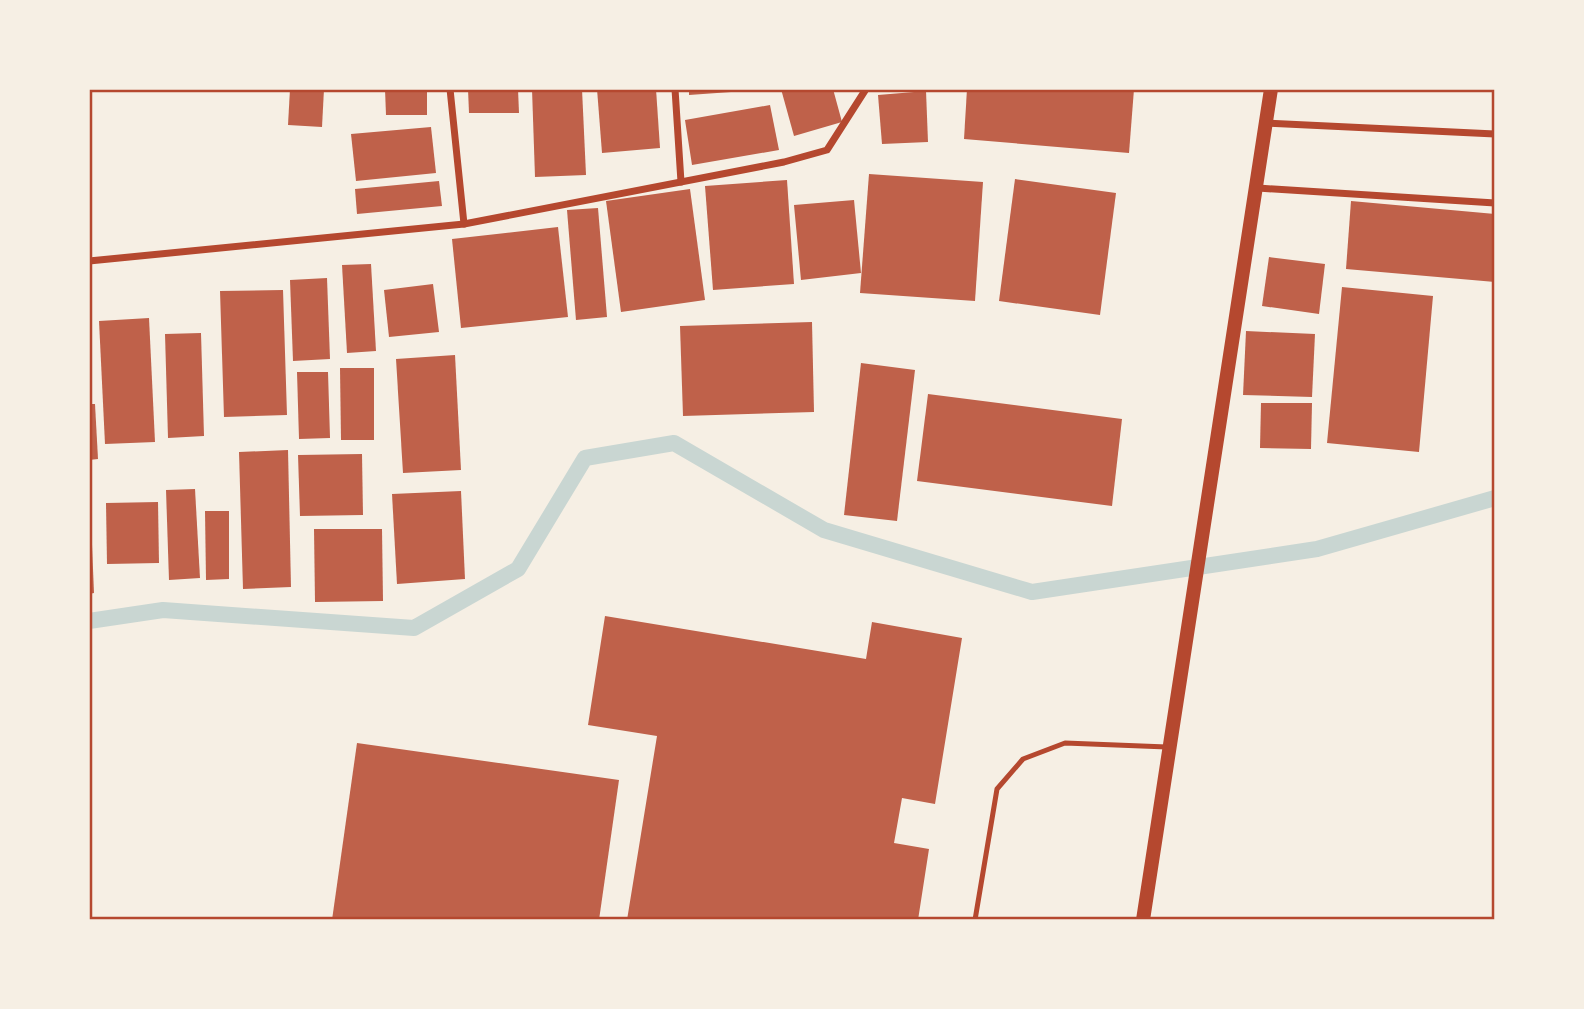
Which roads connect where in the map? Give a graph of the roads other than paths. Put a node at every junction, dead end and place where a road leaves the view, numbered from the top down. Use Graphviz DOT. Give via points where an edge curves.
graph roads {
  1 [pos="450,89"];
  2 [pos="675,89"];
  3 [pos="866,89"];
  4 [pos="1271,89"];
  5 [pos="1267,123"];
  6 [pos="1495,134"];
  7 [pos="681,182"];
  8 [pos="1258,188"];
  9 [pos="1495,203"];
  10 [pos="464,225"];
  11 [pos="89,261"];
  12 [pos="1170,747"];
  13 [pos="975,920"];
  14 [pos="1143,920"];
  1 -- 10 [label="street"];
  2 -- 7 [label="street"];
  3 -- 7 [label="street" via="827,150"];
  4 -- 5 [label="main road"];
  5 -- 6 [label="street"];
  5 -- 8 [label="main road"];
  7 -- 10 [label="street"];
  8 -- 9 [label="street"];
  8 -- 12 [label="main road"];
  10 -- 11 [label="street"];
  12 -- 13 [label="lane" via="1065,744 1023,759 997,789"];
  12 -- 14 [label="main road"];
}
